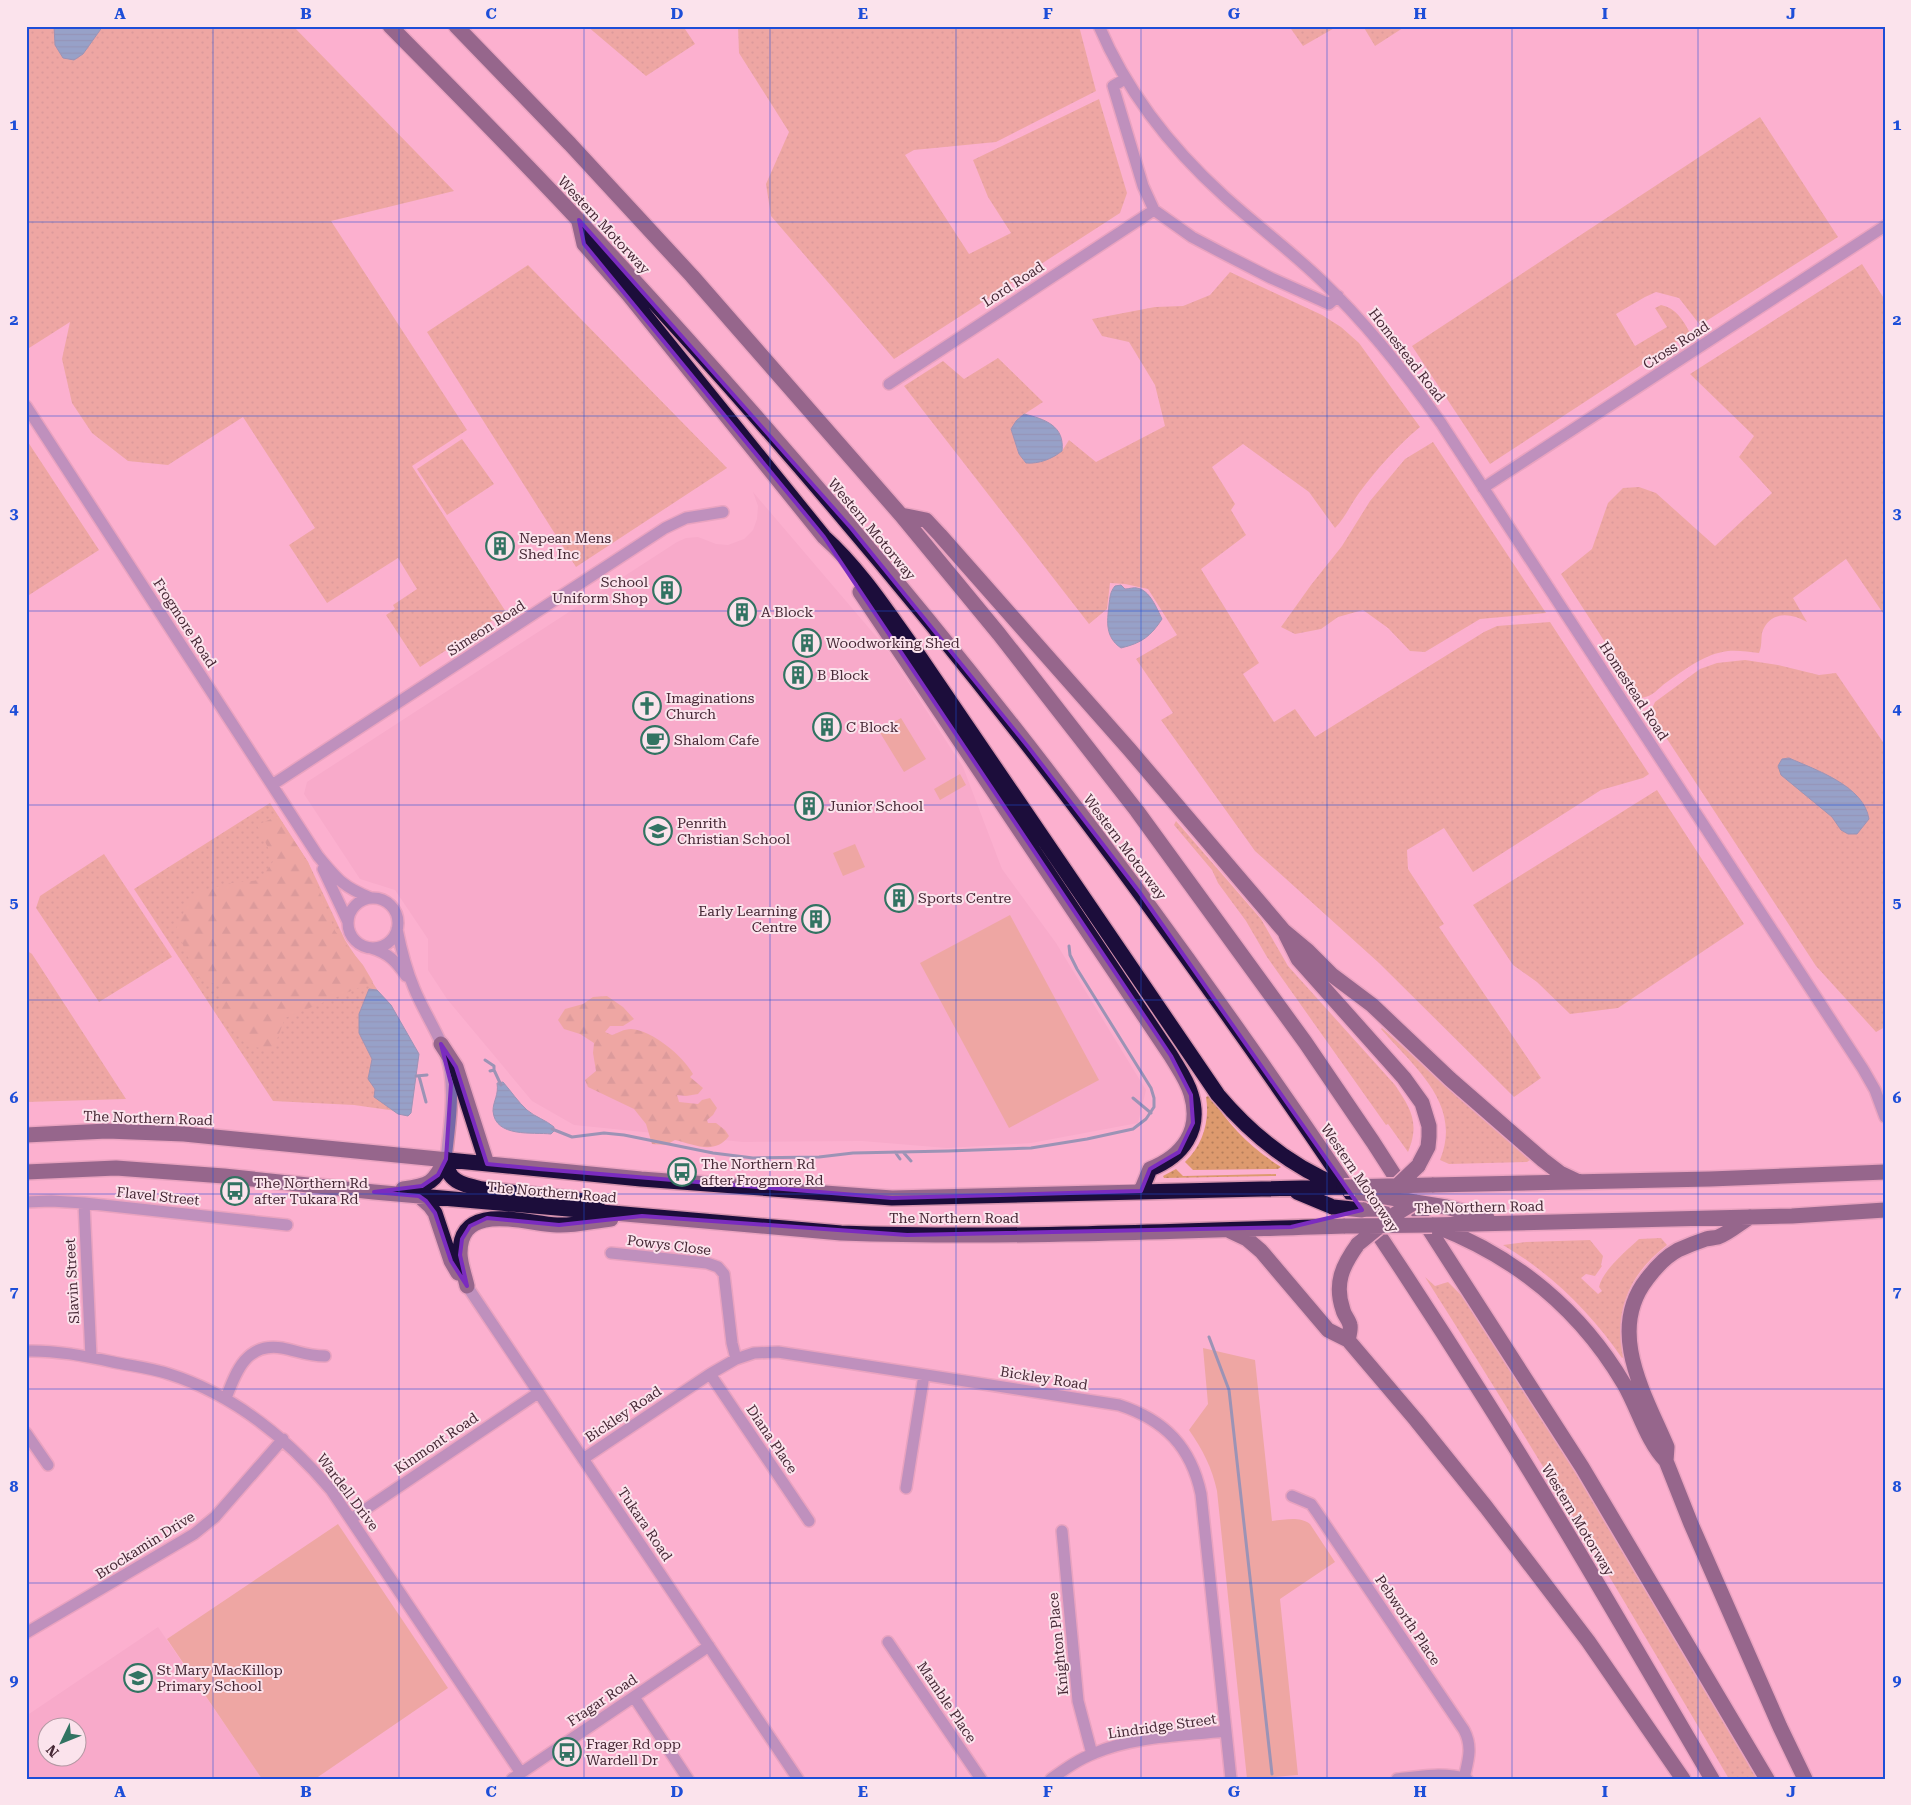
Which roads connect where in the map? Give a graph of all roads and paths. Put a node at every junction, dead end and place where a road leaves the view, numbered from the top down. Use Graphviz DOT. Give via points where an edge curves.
graph roads {
  1 [pos="390,26"];
  2 [pos="456,26"];
  3 [pos="1099,26"];
  4 [pos="1125,79"];
  5 [pos="1154,210"];
  6 [pos="579,220"];
  7 [pos="1885,226"];
  8 [pos="1338,296"];
  9 [pos="889,384"];
  10 [pos="26,406"];
  11 [pos="1483,488"];
  12 [pos="723,512"];
  13 [pos="901,514"];
  14 [pos="824,537"];
  15 [pos="272,785"];
  16 [pos="318,856"];
  17 [pos="371,898"];
  18 [pos="348,922"];
  19 [pos="397,929"];
  20 [pos="1284,931"];
  21 [pos="370,948"];
  22 [pos="414,988"];
  23 [pos="441,1044"];
  24 [pos="1885,1117"];
  25 [pos="26,1135"];
  26 [pos="446,1159"];
  27 [pos="487,1164"];
  28 [pos="26,1172"];
  29 [pos="1885,1172"];
  30 [pos="1578,1182"];
  31 [pos="1398,1186"];
  32 [pos="1344,1187"];
  33 [pos="1291,1189"];
  34 [pos="1435,1189"];
  35 [pos="1141,1191"];
  36 [pos="374,1192"];
  37 [pos="419,1196"];
  38 [pos="1383,1197"];
  39 [pos="26,1202"];
  40 [pos="1415,1202"];
  41 [pos="84,1203"];
  42 [pos="1362,1210"];
  43 [pos="1885,1210"];
  44 [pos="1394,1215"];
  45 [pos="642,1216"];
  46 [pos="1339,1217"];
  47 [pos="1750,1217"];
  48 [pos="1503,1222"];
  49 [pos="287,1225"];
  50 [pos="1432,1225"];
  51 [pos="1380,1226"];
  52 [pos="1227,1229"];
  53 [pos="611,1254"];
  54 [pos="467,1286"];
  55 [pos="1348,1340"];
  56 [pos="26,1351"];
  57 [pos="325,1356"];
  58 [pos="91,1357"];
  59 [pos="736,1359"];
  60 [pos="710,1374"];
  61 [pos="924,1375"];
  62 [pos="538,1393"];
  63 [pos="226,1398"];
  64 [pos="26,1433"];
  65 [pos="283,1439"];
  66 [pos="583,1459"];
  67 [pos="1666,1461"];
  68 [pos="48,1465"];
  69 [pos="906,1488"];
  70 [pos="1292,1496"];
  71 [pos="351,1519"];
  72 [pos="809,1521"];
  73 [pos="1062,1531"];
  74 [pos="26,1633"];
  75 [pos="888,1642"];
  76 [pos="709,1646"];
  77 [pos="634,1697"];
  78 [pos="1225,1732"];
  79 [pos="1092,1754"];
  80 [pos="517,1776"];
  81 [pos="1415,1778"];
  82 [pos="1465,1778"];
  83 [pos="688,1779"];
  84 [pos="798,1779"];
  85 [pos="981,1779"];
  86 [pos="1051,1779"];
  87 [pos="1231,1779"];
  88 [pos="1397,1779"];
  89 [pos="1683,1779"];
  90 [pos="1712,1779"];
  91 [pos="1767,1779"];
  92 [pos="1805,1779"];
  1 -- 6 [label="highway, Western Motorway"];
  2 -- 13 [label="highway" via="692,276"];
  3 -- 4 [label="street, Homestead Road"];
  4 -- 5 [label="street" via="1113,86 1143,186"];
  4 -- 8 [label="street, Homestead Road" via="1160,129 1202,175"];
  5 -- 8 [label="street" via="1192,236 1278,281 1329,304"];
  5 -- 9 [label="street, Lord Road"];
  6 -- 14 [label="highway" via="584,244"];
  6 -- 90 [label="highway, Western Motorway" via="857,535 1012,725 1146,901 1396,1260 1538,1484"];
  7 -- 11 [label="street, Cross Road"];
  8 -- 11 [label="street, Homestead Road" via="1394,359"];
  10 -- 15 [label="street, Frogmore Road"];
  11 -- 24 [label="street, Homestead Road" via="1863,1069"];
  12 -- 15 [label="street, Simeon Road" via="686,518 665,528"];
  13 -- 20 [label="highway" via="926,520 940,535"];
  13 -- 91 [label="highway" via="1137,811 1373,1142 1582,1467"];
  14 -- 32 [label="highway" via="839,550 919,656 1218,1095 1263,1141 1297,1165"];
  14 -- 35 [label="highway" via="1186,1083 1194,1108 1188,1138 1173,1158 1150,1168"];
  15 -- 16 [label="street, Frogmore Road"];
  16 -- 17 [label="street, Frogmore Road" via="341,883"];
  16 -- 18 [label="street, Frogmore Road"];
  17 -- 18 [label="street" via="355,905"];
  17 -- 19 [label="street" via="383,900 392,907 397,917"];
  18 -- 21 [label="street" via="354,939"];
  19 -- 21 [label="street" via="388,943"];
  19 -- 22 [label="street"];
  20 -- 30 [label="highway" via="1332,975 1372,1005 1543,1160"];
  20 -- 31 [label="highway, bridge" via="1298,959 1404,1078 1422,1103 1428,1119 1428,1147 1418,1166"];
  21 -- 22 [label="street" via="394,959"];
  22 -- 23 [label="street"];
  23 -- 26 [label="street" via="451,1084"];
  23 -- 27 [label="highway" via="456,1067"];
  25 -- 26 [label="highway, The Northern Road" via="107,1131 184,1134"];
  26 -- 27 [label="highway, The Northern Road"];
  26 -- 36 [label="highway" via="431,1182"];
  26 -- 45 [label="highway" via="450,1175 468,1186 574,1199"];
  27 -- 35 [label="highway, The Northern Road" via="892,1198"];
  28 -- 36 [label="highway, The Northern Road" via="116,1168"];
  29 -- 30 [label="highway, The Northern Road"];
  30 -- 34 [label="highway, The Northern Road" via="1488,1183"];
  31 -- 32 [label="highway, The Northern Road, bridge"];
  31 -- 34 [label="highway, The Northern Road, bridge"];
  31 -- 38 [label="highway, bridge"];
  32 -- 33 [label="highway, The Northern Road"];
  32 -- 38 [label="highway, bridge"];
  33 -- 35 [label="highway, The Northern Road"];
  33 -- 46 [label="highway"];
  34 -- 40 [label="highway"];
  36 -- 37 [label="highway, The Northern Road"];
  37 -- 45 [label="highway, The Northern Road"];
  37 -- 54 [label="highway" via="435,1213 451,1262"];
  38 -- 40 [label="highway, bridge"];
  38 -- 42 [label="highway"];
  39 -- 41 [label="street, Flavel Street"];
  40 -- 44 [label="highway, bridge"];
  40 -- 48 [label="highway"];
  41 -- 49 [label="street, Flavel Street"];
  41 -- 58 [label="street, Slavin Street"];
  42 -- 44 [label="highway"];
  42 -- 46 [label="highway, bridge"];
  43 -- 47 [label="highway, The Northern Road"];
  44 -- 50 [label="highway, bridge"];
  44 -- 51 [label="highway, bridge"];
  45 -- 52 [label="highway, The Northern Road" via="841,1233 907,1235"];
  45 -- 54 [label="highway" via="559,1225 487,1218 476,1222 465,1233 460,1246"];
  46 -- 51 [label="highway, The Northern Road, bridge"];
  46 -- 52 [label="highway, The Northern Road" via="1291,1228"];
  47 -- 48 [label="highway, The Northern Road"];
  47 -- 67 [label="highway" via="1718,1237 1677,1251 1659,1264 1634,1300 1629,1344 1634,1367 1667,1447"];
  48 -- 50 [label="highway, The Northern Road"];
  50 -- 51 [label="highway, The Northern Road, bridge"];
  50 -- 67 [label="highway" via="1490,1251 1527,1274 1560,1302 1589,1333 1626,1387 1656,1451"];
  51 -- 55 [label="highway, bridge" via="1358,1244 1339,1281 1342,1309 1350,1325"];
  52 -- 55 [label="highway" via="1261,1251 1328,1330"];
  53 -- 59 [label="street, Powys Close" via="708,1263 718,1267 725,1278"];
  54 -- 62 [label="street, Tukara Road"];
  55 -- 89 [label="highway" via="1458,1471 1528,1561"];
  56 -- 58 [label="street, Wardell Drive"];
  57 -- 63 [label="street" via="308,1356 277,1347 258,1350 241,1364"];
  58 -- 63 [label="street, Wardell Drive" via="168,1374"];
  59 -- 60 [label="street, Bickley Road"];
  59 -- 61 [label="street, Bickley Road" via="754,1353 778,1352"];
  60 -- 66 [label="street, Bickley Road"];
  60 -- 72 [label="street, Diana Place"];
  61 -- 69 [label="street"];
  61 -- 78 [label="street, Bickley Road" via="1119,1405 1147,1416 1176,1439 1189,1458 1201,1494"];
  62 -- 66 [label="street, Tukara Road"];
  62 -- 71 [label="street, Kinmont Road"];
  63 -- 65 [label="street, Wardell Drive"];
  64 -- 68 [label="street"];
  65 -- 71 [label="street, Wardell Drive" via="331,1490"];
  65 -- 74 [label="street, Brockamin Drive" via="206,1525"];
  66 -- 76 [label="street, Tukara Road"];
  67 -- 92 [label="highway"];
  70 -- 82 [label="street, Pebworth Place" via="1311,1504 1464,1730 1470,1744"];
  71 -- 80 [label="street, Wardell Drive"];
  73 -- 79 [label="street, Knighton Place" via="1078,1701"];
  75 -- 85 [label="street, Mamble Place"];
  76 -- 77 [label="street, Fragar Road"];
  76 -- 84 [label="street, Tukara Road"];
  77 -- 80 [label="street, Fragar Road"];
  77 -- 83 [label="street"];
  78 -- 79 [label="street, Lindridge Street" via="1130,1742"];
  78 -- 87 [label="street, Bickley Road"];
  79 -- 86 [label="street, Lindridge Street"];
  81 -- 82 [label="street" via="1442,1775"];
  81 -- 88 [label="street"];
}
